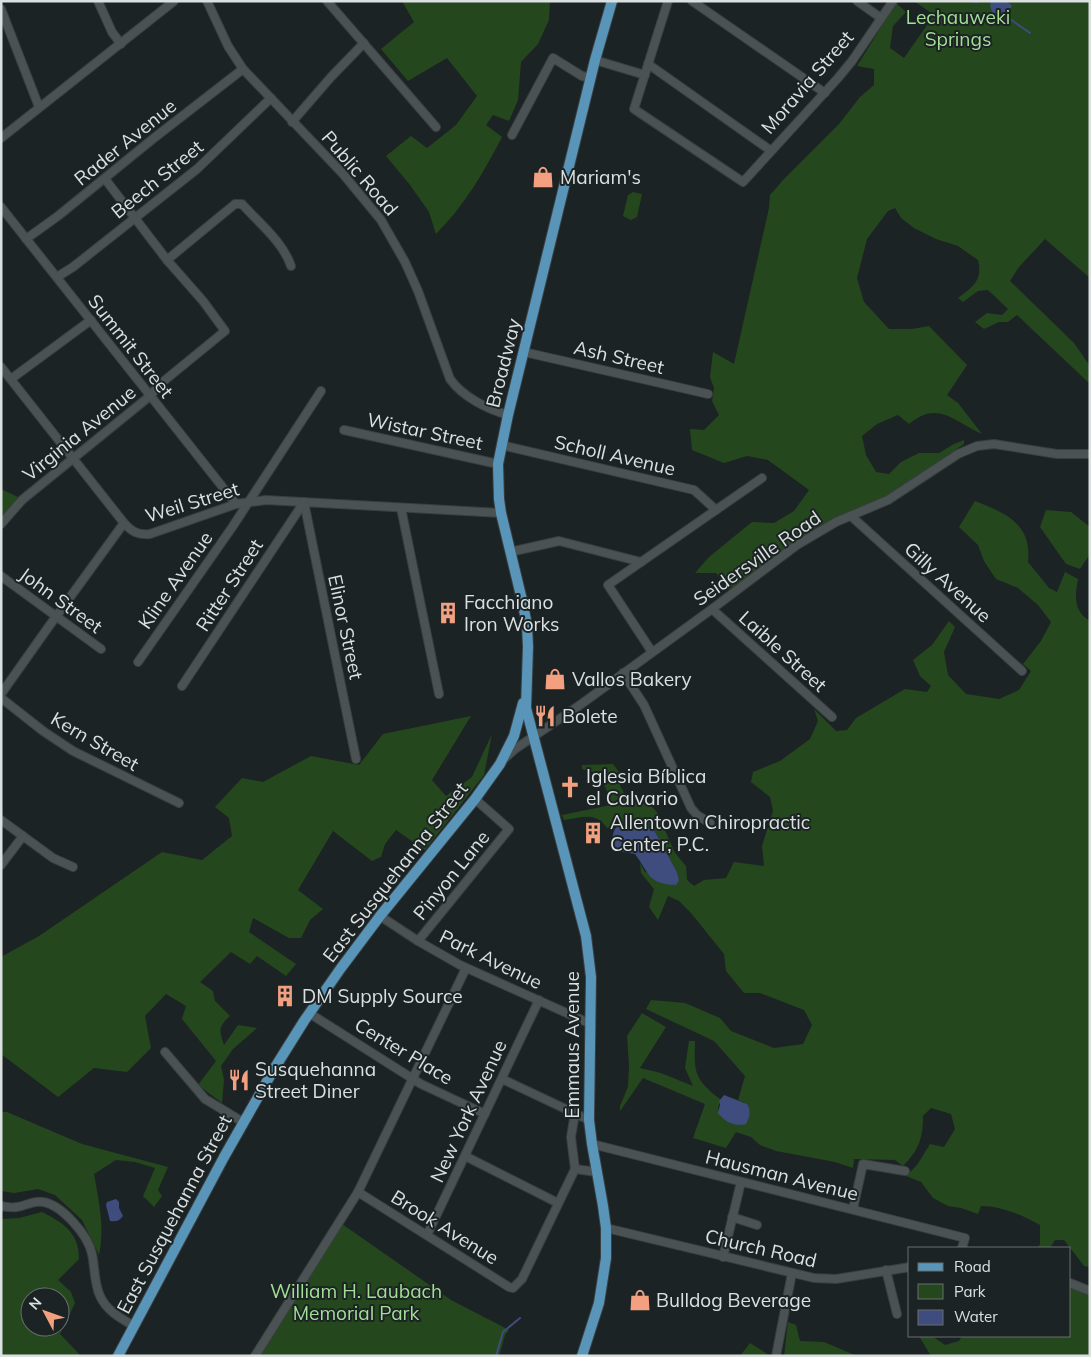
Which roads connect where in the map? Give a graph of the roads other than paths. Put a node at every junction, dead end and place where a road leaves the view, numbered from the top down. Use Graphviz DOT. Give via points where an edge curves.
graph roads {
  1 [pos="98,1"];
  2 [pos="174,1"];
  3 [pos="206,1"];
  4 [pos="327,1"];
  5 [pos="612,1"];
  6 [pos="668,1"];
  7 [pos="692,1"];
  8 [pos="857,1"];
  9 [pos="893,1"];
  10 [pos="1,9"];
  11 [pos="881,18"];
  12 [pos="364,43"];
  13 [pos="121,44"];
  14 [pos="595,60"];
  15 [pos="648,64"];
  16 [pos="243,69"];
  17 [pos="645,75"];
  18 [pos="591,78"];
  19 [pos="825,93"];
  20 [pos="271,98"];
  21 [pos="39,108"];
  22 [pos="292,122"];
  23 [pos="436,127"];
  24 [pos="512,135"];
  25 [pos="1,138"];
  26 [pos="770,150"];
  27 [pos="105,179"];
  28 [pos="1,207"];
  29 [pos="135,218"];
  30 [pos="26,239"];
  31 [pos="167,260"];
  32 [pos="291,266"];
  33 [pos="57,277"];
  34 [pos="91,320"];
  35 [pos="524,352"];
  36 [pos="1,367"];
  37 [pos="12,379"];
  38 [pos="321,391"];
  39 [pos="708,394"];
  40 [pos="150,396"];
  41 [pos="508,414"];
  42 [pos="344,430"];
  43 [pos="501,445"];
  44 [pos="1090,454"];
  45 [pos="74,458"];
  46 [pos="498,464"];
  47 [pos="762,478"];
  48 [pos="249,502"];
  49 [pos="304,502"];
  50 [pos="236,504"];
  51 [pos="401,508"];
  52 [pos="716,510"];
  53 [pos="501,514"];
  54 [pos="851,516"];
  55 [pos="124,523"];
  56 [pos="1,524"];
  57 [pos="510,552"];
  58 [pos="641,562"];
  59 [pos="1,576"];
  60 [pos="712,609"];
  61 [pos="56,616"];
  62 [pos="101,649"];
  63 [pos="652,652"];
  64 [pos="138,662"];
  65 [pos="1022,671"];
  66 [pos="623,673"];
  67 [pos="182,686"];
  68 [pos="525,692"];
  69 [pos="439,694"];
  70 [pos="1,696"];
  71 [pos="832,717"];
  72 [pos="533,737"];
  73 [pos="356,759"];
  74 [pos="500,764"];
  75 [pos="475,799"];
  76 [pos="179,803"];
  77 [pos="1,820"];
  78 [pos="710,823"];
  79 [pos="23,836"];
  80 [pos="1,865"];
  81 [pos="73,866"];
  82 [pos="380,916"];
  83 [pos="418,941"];
  84 [pos="466,968"];
  85 [pos="539,1000"];
  86 [pos="310,1013"];
  87 [pos="591,1024"];
  88 [pos="165,1052"];
  89 [pos="413,1078"];
  90 [pos="502,1079"];
  91 [pos="575,1113"];
  92 [pos="485,1114"];
  93 [pos="589,1120"];
  94 [pos="243,1122"];
  95 [pos="592,1144"];
  96 [pos="465,1156"];
  97 [pos="574,1169"];
  98 [pos="905,1171"];
  99 [pos="597,1172"];
  100 [pos="741,1182"];
  101 [pos="358,1192"];
  102 [pos="558,1203"];
  103 [pos="1,1206"];
  104 [pos="853,1209"];
  105 [pos="732,1217"];
  106 [pos="757,1225"];
  107 [pos="606,1228"];
  108 [pos="427,1236"];
  109 [pos="962,1247"];
  110 [pos="723,1257"];
  111 [pos="908,1267"];
  112 [pos="886,1270"];
  113 [pos="792,1273"];
  114 [pos="1071,1284"];
  115 [pos="1090,1291"];
  116 [pos="897,1314"];
  117 [pos="134,1326"];
  118 [pos="118,1356"];
  119 [pos="255,1356"];
  120 [pos="582,1356"];
  121 [pos="776,1356"];
  1 -- 13 [label="street"];
  2 -- 13 [label="street"];
  3 -- 16 [label="street, Public Road"];
  4 -- 12 [label="street"];
  5 -- 14 [label="main road, Broadway"];
  6 -- 15 [label="street"];
  7 -- 19 [label="street"];
  8 -- 11 [label="street"];
  9 -- 11 [label="street, Moravia Street"];
  10 -- 21 [label="street"];
  11 -- 19 [label="street, Moravia Street"];
  12 -- 22 [label="street"];
  12 -- 23 [label="street"];
  13 -- 21 [label="street"];
  14 -- 17 [label="street"];
  14 -- 18 [label="main road, Broadway"];
  15 -- 17 [label="street"];
  15 -- 26 [label="street"];
  16 -- 20 [label="street, Public Road"];
  16 -- 27 [label="street, Rader Avenue"];
  17 -- 26 [label="street, Moravia Street" via="634,109 743,182"];
  18 -- 24 [label="street" via="553,58"];
  18 -- 35 [label="main road, Broadway"];
  19 -- 26 [label="street, Moravia Street"];
  20 -- 22 [label="street, Public Road"];
  20 -- 29 [label="street, Beech Street" via="197,169"];
  21 -- 25 [label="street"];
  22 -- 41 [label="street, Public Road" via="343,174 381,220 418,291 450,379 474,400"];
  27 -- 29 [label="street"];
  27 -- 30 [label="street, Rader Avenue"];
  28 -- 30 [label="street, Summit Street"];
  29 -- 31 [label="street"];
  29 -- 33 [label="street, Beech Street"];
  30 -- 33 [label="street, Summit Street"];
  31 -- 32 [label="street" via="235,204 242,204 288,256"];
  31 -- 40 [label="street, Virginia Avenue" via="225,331"];
  33 -- 34 [label="street, Summit Street"];
  34 -- 37 [label="street"];
  34 -- 40 [label="street, Summit Street"];
  35 -- 39 [label="street, Ash Street"];
  35 -- 41 [label="main road, Broadway"];
  36 -- 37 [label="street, Weil Street"];
  37 -- 45 [label="street, Weil Street"];
  38 -- 48 [label="street, Kline Avenue"];
  40 -- 45 [label="street, Virginia Avenue"];
  40 -- 50 [label="street, Summit Street"];
  41 -- 43 [label="main road, Broadway"];
  42 -- 46 [label="street, Wistar Street"];
  43 -- 46 [label="main road, Broadway"];
  43 -- 52 [label="street, Scholl Avenue" via="694,490"];
  44 -- 54 [label="street, Seidersville Road" via="1057,454 1000,445 977,446 958,454 888,500"];
  45 -- 55 [label="street, Weil Street"];
  45 -- 56 [label="street, Virginia Avenue" via="22,500"];
  46 -- 53 [label="main road, Broadway"];
  47 -- 52 [label="street"];
  48 -- 49 [label="street, Weil Street"];
  48 -- 50 [label="street, Weil Street"];
  48 -- 64 [label="street, Kline Avenue"];
  49 -- 51 [label="street, Weil Street"];
  49 -- 67 [label="street, Ritter Street"];
  49 -- 73 [label="street, Elinor Street"];
  50 -- 55 [label="street, Weil Street" via="150,534 134,533"];
  51 -- 53 [label="street, Weil Street"];
  51 -- 69 [label="street"];
  52 -- 58 [label="street"];
  53 -- 57 [label="main road, Broadway"];
  54 -- 60 [label="street, Seidersville Road" via="797,545"];
  54 -- 65 [label="street, Gilly Avenue"];
  55 -- 61 [label="street"];
  57 -- 58 [label="street" via="559,541"];
  57 -- 68 [label="main road, Broadway" via="527,625"];
  58 -- 63 [label="street" via="608,585"];
  59 -- 61 [label="street, John Street"];
  60 -- 63 [label="street, Seidersville Road"];
  60 -- 71 [label="street, Laible Street"];
  61 -- 62 [label="street, John Street"];
  61 -- 70 [label="street"];
  63 -- 66 [label="street, Seidersville Road"];
  66 -- 72 [label="street, Seidersville Road"];
  66 -- 78 [label="street" via="644,705 691,808"];
  68 -- 72 [label="main road, Broadway"];
  68 -- 74 [label="main road, East Susquehanna Street" via="514,736"];
  70 -- 76 [label="street, Kern Street" via="72,751"];
  72 -- 74 [label="street, Seidersville Road"];
  72 -- 87 [label="main road, Emmaus Avenue" via="586,936 592,977"];
  74 -- 75 [label="main road, East Susquehanna Street"];
  75 -- 82 [label="main road, East Susquehanna Street"];
  75 -- 83 [label="street, Pinyon Lane" via="509,829"];
  77 -- 79 [label="street"];
  79 -- 80 [label="street"];
  79 -- 81 [label="street" via="53,858"];
  82 -- 83 [label="street, Park Avenue"];
  82 -- 86 [label="main road, East Susquehanna Street"];
  83 -- 84 [label="street, Park Avenue"];
  84 -- 85 [label="street, Park Avenue"];
  84 -- 89 [label="street"];
  85 -- 87 [label="street, Park Avenue"];
  85 -- 90 [label="street, New York Avenue"];
  86 -- 89 [label="street, Center Place"];
  86 -- 94 [label="main road, East Susquehanna Street"];
  87 -- 93 [label="main road, Emmaus Avenue"];
  88 -- 94 [label="street" via="205,1099"];
  89 -- 92 [label="street, Center Place"];
  89 -- 101 [label="street"];
  90 -- 91 [label="street"];
  90 -- 92 [label="street, New York Avenue"];
  91 -- 93 [label="street"];
  91 -- 97 [label="street" via="571,1137"];
  92 -- 96 [label="street, New York Avenue"];
  93 -- 95 [label="main road, Emmaus Avenue"];
  94 -- 117 [label="main road, East Susquehanna Street"];
  95 -- 99 [label="main road, Emmaus Avenue"];
  95 -- 100 [label="street, Hausman Avenue"];
  96 -- 102 [label="street"];
  96 -- 108 [label="street, New York Avenue"];
  97 -- 99 [label="street"];
  97 -- 102 [label="street"];
  98 -- 104 [label="street" via="863,1164"];
  99 -- 107 [label="main road, Emmaus Avenue"];
  100 -- 104 [label="street, Hausman Avenue"];
  100 -- 105 [label="street"];
  101 -- 108 [label="street, Brook Avenue"];
  101 -- 119 [label="street"];
  102 -- 108 [label="street, Brook Avenue" via="522,1280 515,1287 509,1287"];
  103 -- 117 [label="street" via="44,1202 68,1217 90,1248 96,1284 105,1303 114,1314"];
  104 -- 109 [label="street, Hausman Avenue" via="965,1238"];
  105 -- 106 [label="street"];
  105 -- 110 [label="street"];
  107 -- 110 [label="street, Church Road"];
  107 -- 120 [label="main road, Emmaus Avenue" via="606,1258 599,1303"];
  110 -- 113 [label="street, Church Road"];
  111 -- 112 [label="street, Church Road"];
  112 -- 113 [label="street, Church Road" via="836,1279"];
  112 -- 116 [label="street"];
  113 -- 121 [label="street"];
  114 -- 115 [label="street"];
  117 -- 118 [label="main road, East Susquehanna Street"];
}
